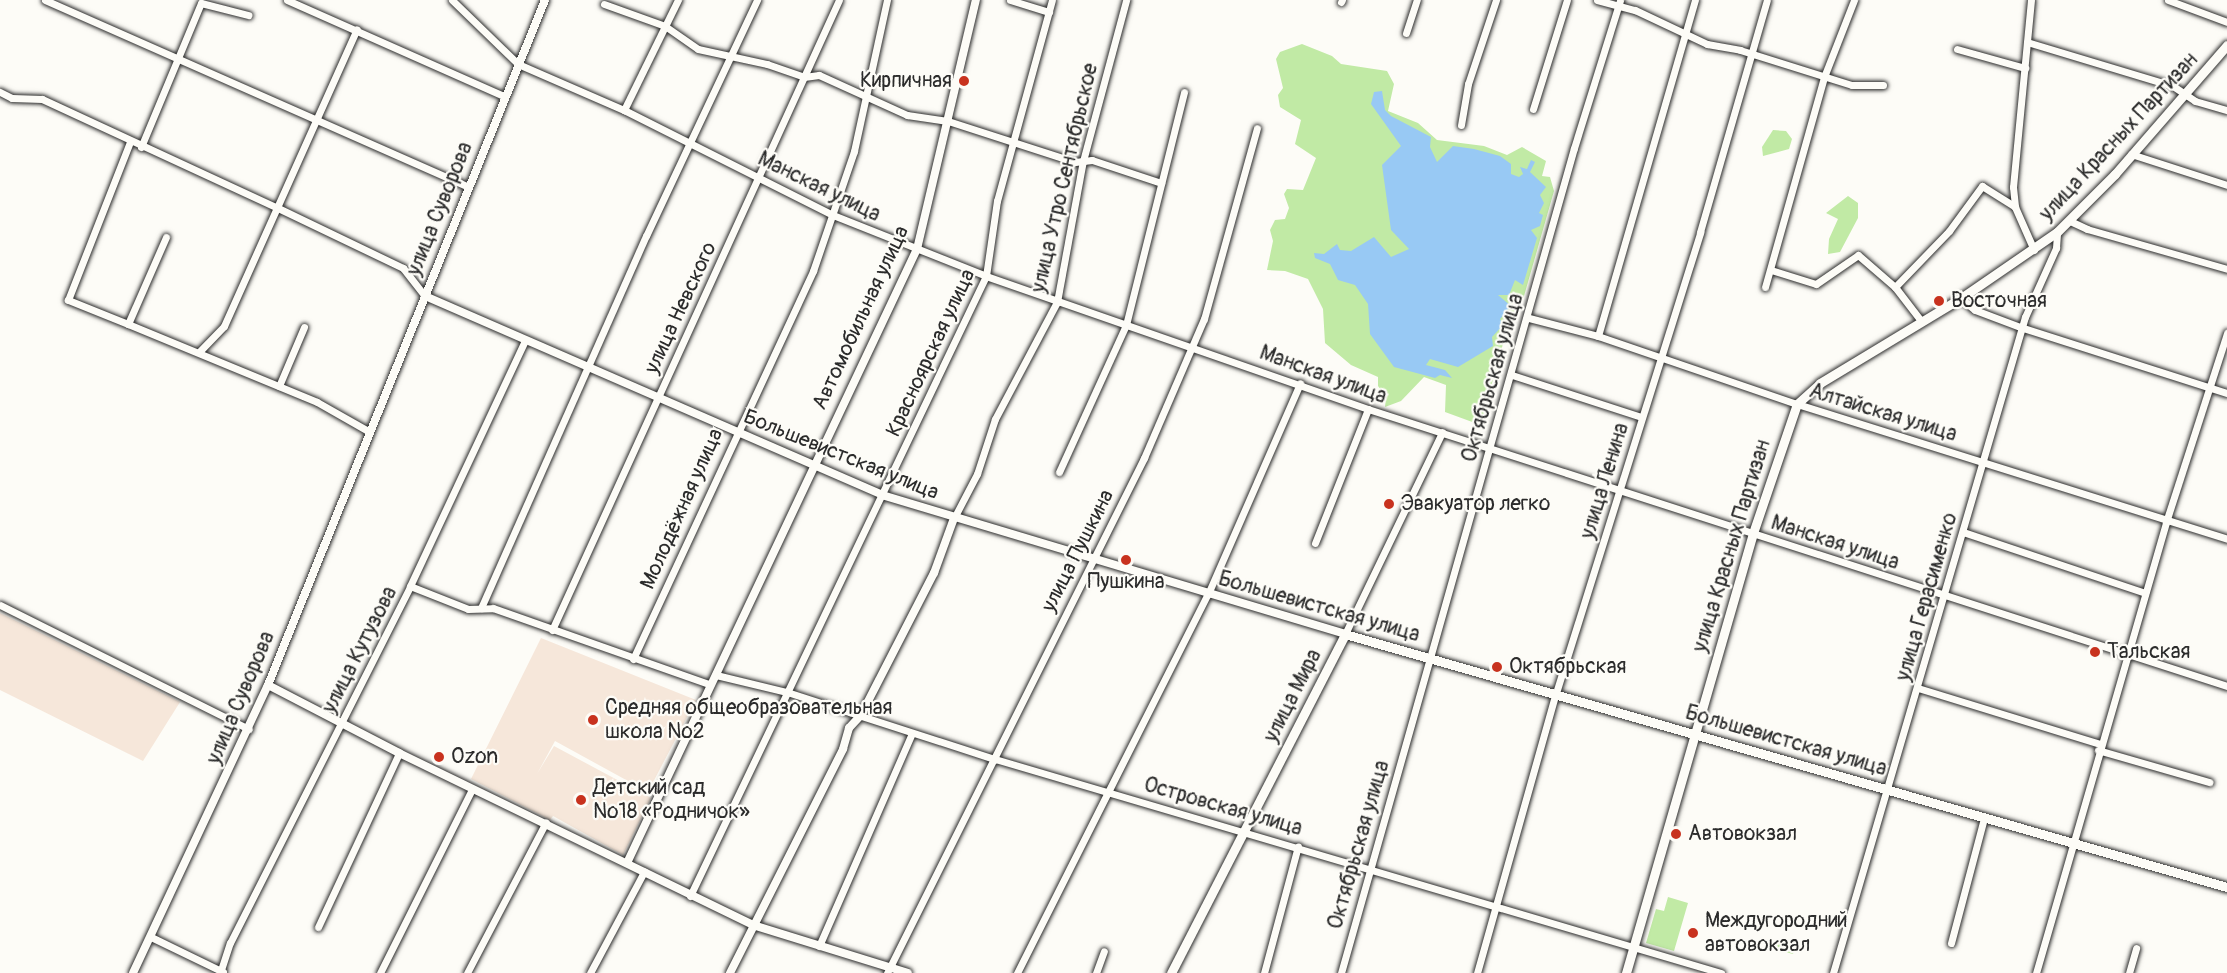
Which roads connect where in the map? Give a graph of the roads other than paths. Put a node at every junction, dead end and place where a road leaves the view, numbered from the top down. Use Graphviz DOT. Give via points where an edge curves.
graph roads {
  1 [pos="45,0"];
  2 [pos="286,0"];
  3 [pos="452,0"];
  4 [pos="545,0"];
  5 [pos="678,0"];
  6 [pos="757,0"];
  7 [pos="839,0"];
  8 [pos="887,0"];
  9 [pos="976,0"];
  10 [pos="1010,0"];
  11 [pos="1052,0"];
  12 [pos="1126,0"];
  13 [pos="1417,0"];
  14 [pos="1496,0"];
  15 [pos="1567,0"];
  16 [pos="1597,0"];
  17 [pos="1695,0"];
  18 [pos="1767,0"];
  19 [pos="1854,0"];
  20 [pos="2031,0"];
  21 [pos="2168,0"];
  22 [pos="604,4"];
  23 [pos="1619,4"];
  24 [pos="1049,12"];
  25 [pos="248,15"];
  26 [pos="2227,22"];
  27 [pos="665,26"];
  28 [pos="357,29"];
  29 [pos="1406,33"];
  30 [pos="1684,35"];
  31 [pos="2027,42"];
  32 [pos="2227,45"];
  33 [pos="1958,49"];
  34 [pos="1750,55"];
  35 [pos="731,57"];
  36 [pos="177,60"];
  37 [pos="518,64"];
  38 [pos="2025,68"];
  39 [pos="804,77"];
  40 [pos="1824,77"];
  41 [pos="1883,85"];
  42 [pos="0,92"];
  43 [pos="1184,92"];
  44 [pos="2184,94"];
  45 [pos="504,96"];
  46 [pos="868,98"];
  47 [pos="624,110"];
  48 [pos="1533,110"];
  49 [pos="2227,110"];
  50 [pos="317,121"];
  51 [pos="948,121"];
  52 [pos="1461,125"];
  53 [pos="1257,128"];
  54 [pos="130,142"];
  55 [pos="1015,143"];
  56 [pos="689,144"];
  57 [pos="141,147"];
  58 [pos="2131,154"];
  59 [pos="1083,161"];
  60 [pos="759,176"];
  61 [pos="1161,183"];
  62 [pos="2227,185"];
  63 [pos="468,187"];
  64 [pos="2015,207"];
  65 [pos="278,208"];
  66 [pos="832,215"];
  67 [pos="2070,221"];
  68 [pos="2057,232"];
  69 [pos="166,237"];
  70 [pos="917,249"];
  71 [pos="2034,250"];
  72 [pos="2227,269"];
  73 [pos="1771,270"];
  74 [pos="987,276"];
  75 [pos="1895,287"];
  76 [pos="1765,288"];
  77 [pos="425,296"];
  78 [pos="1962,298"];
  79 [pos="1057,302"];
  80 [pos="1529,318"];
  81 [pos="1922,322"];
  82 [pos="128,324"];
  83 [pos="1126,325"];
  84 [pos="304,327"];
  85 [pos="2023,328"];
  86 [pos="2227,333"];
  87 [pos="1598,336"];
  88 [pos="525,340"];
  89 [pos="1192,347"];
  90 [pos="199,352"];
  91 [pos="1660,358"];
  92 [pos="588,369"];
  93 [pos="1512,375"];
  94 [pos="1300,383"];
  95 [pos="279,386"];
  96 [pos="2209,387"];
  97 [pos="2227,393"];
  98 [pos="657,399"];
  99 [pos="1797,404"];
  100 [pos="1368,410"];
  101 [pos="1641,417"];
  102 [pos="368,431"];
  103 [pos="735,432"];
  104 [pos="1442,432"];
  105 [pos="1491,448"];
  106 [pos="1984,462"];
  107 [pos="812,466"];
  108 [pos="1059,472"];
  109 [pos="1621,489"];
  110 [pos="882,495"];
  111 [pos="954,518"];
  112 [pos="2166,522"];
  113 [pos="1963,532"];
  114 [pos="1753,533"];
  115 [pos="2227,539"];
  116 [pos="1315,543"];
  117 [pos="1092,560"];
  118 [pos="410,586"];
  119 [pos="2145,593"];
  120 [pos="1208,594"];
  121 [pos="1944,596"];
  122 [pos="0,605"];
  123 [pos="481,608"];
  124 [pos="552,630"];
  125 [pos="1345,634"];
  126 [pos="2127,654"];
  127 [pos="1429,657"];
  128 [pos="633,658"];
  129 [pos="716,675"];
  130 [pos="709,684"];
  131 [pos="268,685"];
  132 [pos="2227,686"];
  133 [pos="1918,688"];
  134 [pos="787,692"];
  135 [pos="1555,696"];
  136 [pos="861,715"];
  137 [pos="341,723"];
  138 [pos="249,729"];
  139 [pos="912,733"];
  140 [pos="1695,734"];
  141 [pos="2099,747"];
  142 [pos="399,753"];
  143 [pos="995,759"];
  144 [pos="2209,782"];
  145 [pos="472,789"];
  146 [pos="1888,789"];
  147 [pos="1109,791"];
  148 [pos="1984,818"];
  149 [pos="546,822"];
  150 [pos="1245,831"];
  151 [pos="2072,842"];
  152 [pos="1298,846"];
  153 [pos="627,863"];
  154 [pos="1369,869"];
  155 [pos="644,872"];
  156 [pos="2227,887"];
  157 [pos="690,896"];
  158 [pos="1498,907"];
  159 [pos="753,925"];
  160 [pos="318,927"];
  161 [pos="151,937"];
  162 [pos="1951,943"];
  163 [pos="819,946"];
  164 [pos="1634,948"];
  165 [pos="2136,948"];
  166 [pos="1104,951"];
  167 [pos="888,970"];
  168 [pos="222,972"];
  169 [pos="133,973"];
  170 [pos="380,973"];
  171 [pos="467,973"];
  172 [pos="590,973"];
  173 [pos="730,973"];
  174 [pos="908,973"];
  175 [pos="1017,973"];
  176 [pos="1096,973"];
  177 [pos="1171,973"];
  178 [pos="1264,973"];
  179 [pos="1341,973"];
  180 [pos="1477,973"];
  181 [pos="1626,973"];
  182 [pos="1721,973"];
  183 [pos="1833,973"];
  184 [pos="2036,973"];
  185 [pos="2129,973"];
  1 -- 36 [label="street"];
  2 -- 28 [label="street"];
  3 -- 37 [label="street, Манская улица"];
  4 -- 37 [label="street, улица Суворова"];
  5 -- 27 [label="street"];
  6 -- 35 [label="street"];
  7 -- 39 [label="street, улица Невского"];
  8 -- 46 [label="street, Молодёжная улица"];
  9 -- 51 [label="street, Автомобильная улица"];
  10 -- 24 [label="street"];
  11 -- 24 [label="street, Красноярская улица"];
  12 -- 59 [label="street, улица Утро Сентябрьское"];
  13 -- 29 [label="street"];
  14 -- 52 [label="street" via="1468,84"];
  15 -- 48 [label="street"];
  16 -- 23 [label="street"];
  17 -- 30 [label="street"];
  18 -- 34 [label="street, улица Ленина"];
  19 -- 40 [label="street"];
  20 -- 31 [label="street, улица Красных Партизан"];
  21 -- 26 [label="street"];
  22 -- 27 [label="street"];
  23 -- 30 [label="street"];
  23 -- 80 [label="street, Октябрьская улица" via="1574,148"];
  24 -- 55 [label="street, Красноярская улица"];
  25 -- 36 [label="street" via="201,3"];
  27 -- 35 [label="street" via="698,49"];
  27 -- 47 [label="street"];
  28 -- 45 [label="street"];
  28 -- 50 [label="street" via="337,67"];
  30 -- 34 [label="street"];
  30 -- 87 [label="street"];
  31 -- 38 [label="street, улица Красных Партизан"];
  31 -- 44 [label="street" via="2173,86"];
  32 -- 44 [label="main road, улица Красных Партизан"];
  33 -- 38 [label="street"];
  34 -- 40 [label="street"];
  34 -- 91 [label="street, улица Ленина"];
  35 -- 39 [label="street"];
  35 -- 56 [label="street"];
  36 -- 50 [label="street"];
  36 -- 57 [label="street"];
  37 -- 45 [label="street, улица Суворова"];
  37 -- 47 [label="street, Манская улица"];
  38 -- 64 [label="street, улица Красных Партизан" via="2014,151"];
  39 -- 46 [label="street" via="819,75"];
  39 -- 60 [label="street, улица Невского"];
  40 -- 41 [label="street" via="1852,85"];
  40 -- 73 [label="street"];
  42 -- 54 [label="street" via="12,98 42,99"];
  43 -- 61 [label="street"];
  44 -- 49 [label="street"];
  44 -- 58 [label="main road, улица Красных Партизан"];
  45 -- 63 [label="street, улица Суворова"];
  46 -- 51 [label="street" via="907,115"];
  46 -- 66 [label="street, Молодёжная улица"];
  47 -- 56 [label="street, Манская улица"];
  50 -- 63 [label="street"];
  50 -- 65 [label="street"];
  51 -- 55 [label="street"];
  51 -- 70 [label="street, Автомобильная улица"];
  53 -- 89 [label="street, улица Пушкина" via="1204,319"];
  54 -- 57 [label="street"];
  54 -- 82 [label="street" via="68,300"];
  55 -- 59 [label="street"];
  55 -- 74 [label="street, Красноярская улица" via="997,201"];
  56 -- 60 [label="street, Манская улица"];
  56 -- 92 [label="street"];
  57 -- 65 [label="street"];
  58 -- 62 [label="street"];
  58 -- 67 [label="main road, улица Красных Партизан"];
  59 -- 61 [label="street" via="1092,160"];
  59 -- 79 [label="street, улица Утро Сентябрьское"];
  60 -- 66 [label="street, Манская улица"];
  60 -- 98 [label="street, улица Невского"];
  61 -- 83 [label="street"];
  63 -- 77 [label="street, улица Суворова"];
  64 -- 71 [label="street, улица Красных Партизан"];
  64 -- 75 [label="street" via="1982,186 1949,231"];
  65 -- 77 [label="street" via="403,268"];
  65 -- 90 [label="street" via="224,326"];
  66 -- 70 [label="street, Манская улица"];
  66 -- 103 [label="street, Молодёжная улица" via="813,271"];
  67 -- 68 [label="main road, улица Красных Партизан"];
  67 -- 72 [label="street"];
  68 -- 71 [label="main road, улица Красных Партизан"];
  68 -- 85 [label="street, улица Герасименко" via="2056,248"];
  69 -- 82 [label="street"];
  70 -- 74 [label="street, Манская улица"];
  70 -- 107 [label="street, Автомобильная улица"];
  71 -- 78 [label="main road, улица Красных Партизан"];
  73 -- 75 [label="street" via="1816,284 1858,255"];
  73 -- 76 [label="street"];
  74 -- 79 [label="street, Манская улица"];
  74 -- 110 [label="street, Красноярская улица"];
  75 -- 81 [label="street"];
  77 -- 88 [label="street, Большевистская улица"];
  77 -- 102 [label="street, улица Суворова"];
  78 -- 81 [label="main road, улица Красных Партизан"];
  78 -- 85 [label="street" via="1975,310"];
  79 -- 83 [label="street, Манская улица"];
  79 -- 111 [label="street, улица Утро Сентябрьское" via="994,419 977,474"];
  80 -- 87 [label="street, Алтайская улица"];
  80 -- 93 [label="street, Октябрьская улица"];
  81 -- 99 [label="main road, улица Красных Партизан" via="1820,383"];
  82 -- 90 [label="street"];
  83 -- 89 [label="street, Манская улица"];
  83 -- 108 [label="street"];
  84 -- 95 [label="street"];
  85 -- 96 [label="street"];
  85 -- 106 [label="street, улица Герасименко"];
  86 -- 96 [label="street"];
  87 -- 91 [label="street, Алтайская улица"];
  88 -- 92 [label="street, Большевистская улица"];
  88 -- 118 [label="street, улица Кутузова"];
  89 -- 94 [label="street, Манская улица"];
  89 -- 117 [label="street, улица Пушкина" via="1144,458"];
  90 -- 95 [label="street"];
  91 -- 99 [label="street, Алтайская улица"];
  91 -- 101 [label="street, улица Ленина"];
  92 -- 98 [label="street, Большевистская улица"];
  92 -- 123 [label="street"];
  93 -- 101 [label="street"];
  93 -- 105 [label="street, Октябрьская улица"];
  94 -- 100 [label="street, Манская улица"];
  94 -- 120 [label="street"];
  95 -- 102 [label="street"];
  96 -- 97 [label="street"];
  96 -- 112 [label="street"];
  98 -- 103 [label="street, Большевистская улица"];
  98 -- 124 [label="street, улица Невского"];
  99 -- 106 [label="street, Алтайская улица"];
  99 -- 114 [label="main road, улица Красных Партизан"];
  100 -- 104 [label="street, Манская улица"];
  100 -- 116 [label="street"];
  101 -- 109 [label="street, улица Ленина"];
  102 -- 131 [label="street, улица Суворова"];
  103 -- 107 [label="street, Большевистская улица"];
  103 -- 128 [label="street, Молодёжная улица"];
  104 -- 105 [label="street, Манская улица"];
  104 -- 125 [label="street, улица Мира"];
  105 -- 109 [label="street, Манская улица"];
  105 -- 127 [label="street, Октябрьская улица"];
  106 -- 112 [label="street, Алтайская улица"];
  106 -- 113 [label="street, улица Герасименко"];
  107 -- 110 [label="street, Большевистская улица"];
  107 -- 129 [label="street, Автомобильная улица"];
  109 -- 114 [label="street, Манская улица"];
  109 -- 135 [label="street, улица Ленина"];
  110 -- 111 [label="street, Большевистская улица"];
  110 -- 134 [label="street, Красноярская улица"];
  111 -- 117 [label="street, Большевистская улица"];
  111 -- 136 [label="street, улица Утро Сентябрьское" via="933,573"];
  112 -- 115 [label="street, Алтайская улица"];
  112 -- 119 [label="street"];
  113 -- 119 [label="street"];
  113 -- 121 [label="street, улица Герасименко"];
  114 -- 121 [label="street, Манская улица"];
  114 -- 140 [label="main road, улица Красных Партизан"];
  117 -- 120 [label="street, Большевистская улица"];
  117 -- 143 [label="street, улица Пушкина"];
  118 -- 123 [label="street" via="468,609"];
  118 -- 137 [label="street, улица Кутузова"];
  119 -- 126 [label="street"];
  120 -- 125 [label="street, Большевистская улица"];
  120 -- 147 [label="street"];
  121 -- 126 [label="street, Манская улица"];
  121 -- 133 [label="street, улица Герасименко"];
  122 -- 138 [label="street"];
  123 -- 124 [label="street" via="493,608"];
  124 -- 128 [label="street"];
  125 -- 127 [label="main road, Большевистская улица"];
  125 -- 150 [label="main road, улица Мира"];
  126 -- 132 [label="street, Манская улица"];
  126 -- 141 [label="street"];
  127 -- 135 [label="main road, Большевистская улица"];
  127 -- 154 [label="street, Октябрьская улица"];
  128 -- 130 [label="street"];
  129 -- 130 [label="street, Автомобильная улица"];
  129 -- 134 [label="street, Островская улица"];
  130 -- 153 [label="street, Автомобильная улица"];
  131 -- 137 [label="street"];
  131 -- 138 [label="street, улица Суворова"];
  133 -- 141 [label="street"];
  133 -- 146 [label="street, улица Герасименко"];
  134 -- 136 [label="street, Островская улица"];
  134 -- 157 [label="street, Красноярская улица"];
  135 -- 140 [label="main road, Большевистская улица"];
  135 -- 158 [label="street, улица Ленина"];
  136 -- 139 [label="street, Островская улица"];
  136 -- 159 [label="street, улица Утро Сентябрьское" via="849,728 843,749"];
  137 -- 142 [label="street"];
  137 -- 168 [label="street, улица Кутузова" via="230,943"];
  138 -- 161 [label="street, улица Суворова"];
  139 -- 143 [label="street, Островская улица"];
  139 -- 163 [label="street"];
  140 -- 146 [label="main road, Большевистская улица"];
  140 -- 164 [label="main road, улица Красных Партизан"];
  141 -- 144 [label="street"];
  141 -- 151 [label="street"];
  142 -- 145 [label="street"];
  142 -- 160 [label="street"];
  143 -- 147 [label="street, Островская улица"];
  143 -- 167 [label="street, улица Пушкина"];
  145 -- 149 [label="street"];
  145 -- 170 [label="street"];
  146 -- 148 [label="main road, Большевистская улица"];
  146 -- 183 [label="street, улица Герасименко"];
  147 -- 150 [label="street, Островская улица"];
  147 -- 175 [label="street"];
  148 -- 151 [label="main road, Большевистская улица"];
  148 -- 162 [label="street"];
  149 -- 153 [label="street"];
  149 -- 171 [label="street"];
  150 -- 152 [label="street, Островская улица"];
  150 -- 177 [label="main road, улица Мира"];
  151 -- 156 [label="main road, Большевистская улица"];
  151 -- 184 [label="street"];
  152 -- 154 [label="street, Островская улица"];
  152 -- 178 [label="street"];
  153 -- 155 [label="street"];
  154 -- 158 [label="street, Островская улица"];
  154 -- 179 [label="street, Октябрьская улица"];
  155 -- 157 [label="street"];
  155 -- 172 [label="street"];
  157 -- 159 [label="street"];
  158 -- 164 [label="street, Островская улица"];
  158 -- 180 [label="street, улица Ленина"];
  159 -- 163 [label="street"];
  159 -- 173 [label="street, улица Утро Сентябрьское"];
  161 -- 168 [label="street"];
  161 -- 169 [label="street, улица Суворова"];
  163 -- 167 [label="street"];
  164 -- 181 [label="main road, улица Красных Партизан"];
  164 -- 182 [label="street, Островская улица"];
  165 -- 185 [label="street"];
  166 -- 176 [label="street"];
  167 -- 174 [label="street"];
}
